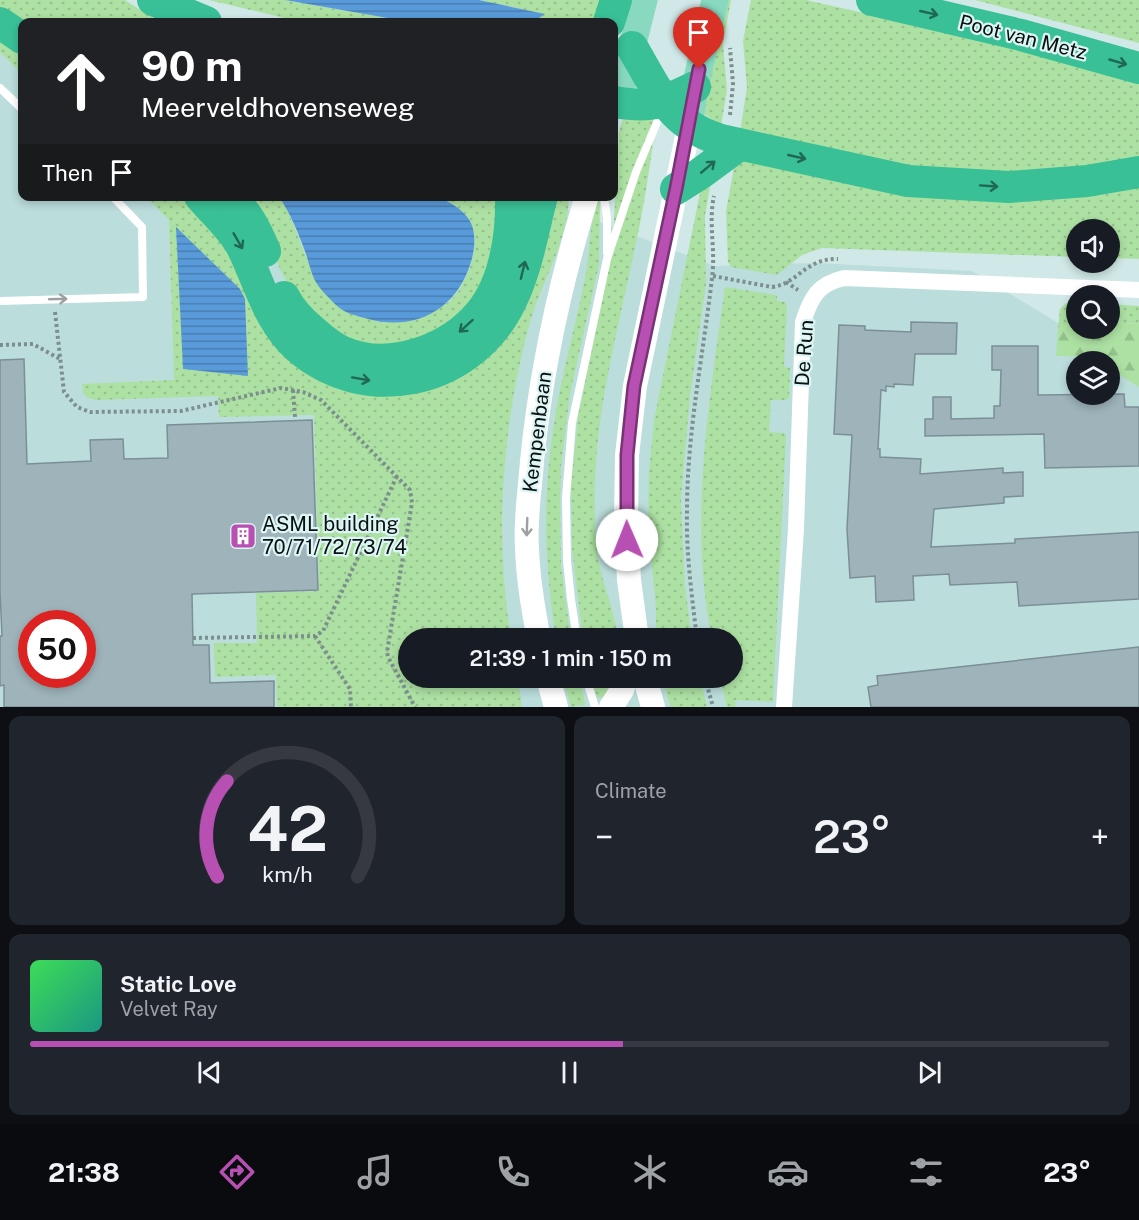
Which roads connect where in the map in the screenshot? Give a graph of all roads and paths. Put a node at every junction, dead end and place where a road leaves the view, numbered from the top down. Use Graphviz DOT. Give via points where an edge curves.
graph roads {
  1 [pos="153,0"];
  2 [pos="616,0"];
  3 [pos="644,0"];
  4 [pos="715,0"];
  5 [pos="872,0"];
  6 [pos="196,18"];
  7 [pos="610,18"];
  8 [pos="0,23"];
  9 [pos="18,35"];
  10 [pos="632,46"];
  11 [pos="1139,68"];
  12 [pos="695,87"];
  13 [pos="0,88"];
  14 [pos="618,96"];
  15 [pos="666,101"];
  16 [pos="18,105"];
  17 [pos="618,107"];
  18 [pos="689,127"];
  19 [pos="740,144"];
  20 [pos="1139,172"];
  21 [pos="676,189"];
  22 [pos="117,201"];
  23 [pos="205,201"];
  24 [pos="235,201"];
  25 [pos="511,201"];
  26 [pos="541,201"];
  27 [pos="585,201"];
  28 [pos="605,201"];
  29 [pos="607,259"];
  30 [pos="713,276"];
  31 [pos="1139,290"];
  32 [pos="54,300"];
  33 [pos="0,301"];
  34 [pos="0,345"];
  35 [pos="61,359"];
  36 [pos="293,390"];
  37 [pos="295,417"];
  38 [pos="397,476"];
  39 [pos="537,628"];
  40 [pos="575,628"];
  41 [pos="635,628"];
  42 [pos="696,628"];
  43 [pos="315,636"];
  44 [pos="193,638"];
  45 [pos="551,688"];
  46 [pos="589,688"];
  47 [pos="623,688"];
  48 [pos="648,688"];
  49 [pos="708,688"];
  50 [pos="351,707"];
  51 [pos="414,707"];
  52 [pos="556,707"];
  53 [pos="595,707"];
  54 [pos="610,707"];
  55 [pos="653,707"];
  56 [pos="713,707"];
  57 [pos="784,707"];
  1 -- 6 [label="highway"];
  2 -- 7 [label="highway"];
  3 -- 10 [label="main road"];
  4 -- 12 [label="main road"];
  5 -- 11 [label="highway, Poot van Metz, one-way"];
  8 -- 9 [label="highway"];
  10 -- 14 [label="main road"];
  10 -- 15 [label="highway"];
  12 -- 15 [label="highway"];
  12 -- 18 [label="main road"];
  13 -- 16 [label="lane"];
  15 -- 17 [label="highway"];
  15 -- 18 [label="highway"];
  15 -- 29 [label="lane" via="636,172"];
  18 -- 19 [label="highway" via="710,138"];
  18 -- 21 [label="main road"];
  19 -- 20 [label="highway, one-way" via="908,181 1009,187"];
  21 -- 19 [label="highway, one-way"];
  21 -- 41 [label="main road" via="634,386 627,455 628,580"];
  32 -- 22 [label="lane, one-way" via="144,297 142,227"];
  23 -- 26 [label="highway, one-way" via="231,230 266,306 296,347 333,372 376,381 401,381 442,369 468,355 489,334 519,283"];
  25 -- 24 [label="highway, one-way" via="509,233 500,273 492,296 480,313 461,332 434,348 405,357 383,358 343,352 300,320 286,300 258,233"];
  27 -- 39 [label="main road, Kempenbaan, one-way" via="544,370 528,505 527,547"];
  28 -- 29 [label="lane"];
  29 -- 40 [label="lane, Kempenbaan" via="572,423 566,498 567,561"];
  30 -- 42 [label="path" via="692,430 687,511"];
  31 -- 57 [label="street, De Run" via="844,278 830,281 820,289 803,322 797,517"];
  32 -- 33 [label="lane"];
  32 -- 35 [label="path"];
  34 -- 35 [label="path" via="33,344"];
  35 -- 36 [label="path" via="64,392 77,407 90,412 181,411 281,388"];
  36 -- 37 [label="path"];
  36 -- 38 [label="path" via="321,400"];
  38 -- 43 [label="path" via="323,631"];
  38 -- 51 [label="path" via="410,490 412,503 387,652"];
  43 -- 44 [label="path"];
  43 -- 50 [label="path" via="350,690"];
  45 -- 52 [label="main road"];
  46 -- 53 [label="lane"];
  47 -- 54 [label="main road"];
  48 -- 55 [label="main road"];
  49 -- 56 [label="path"];
}
